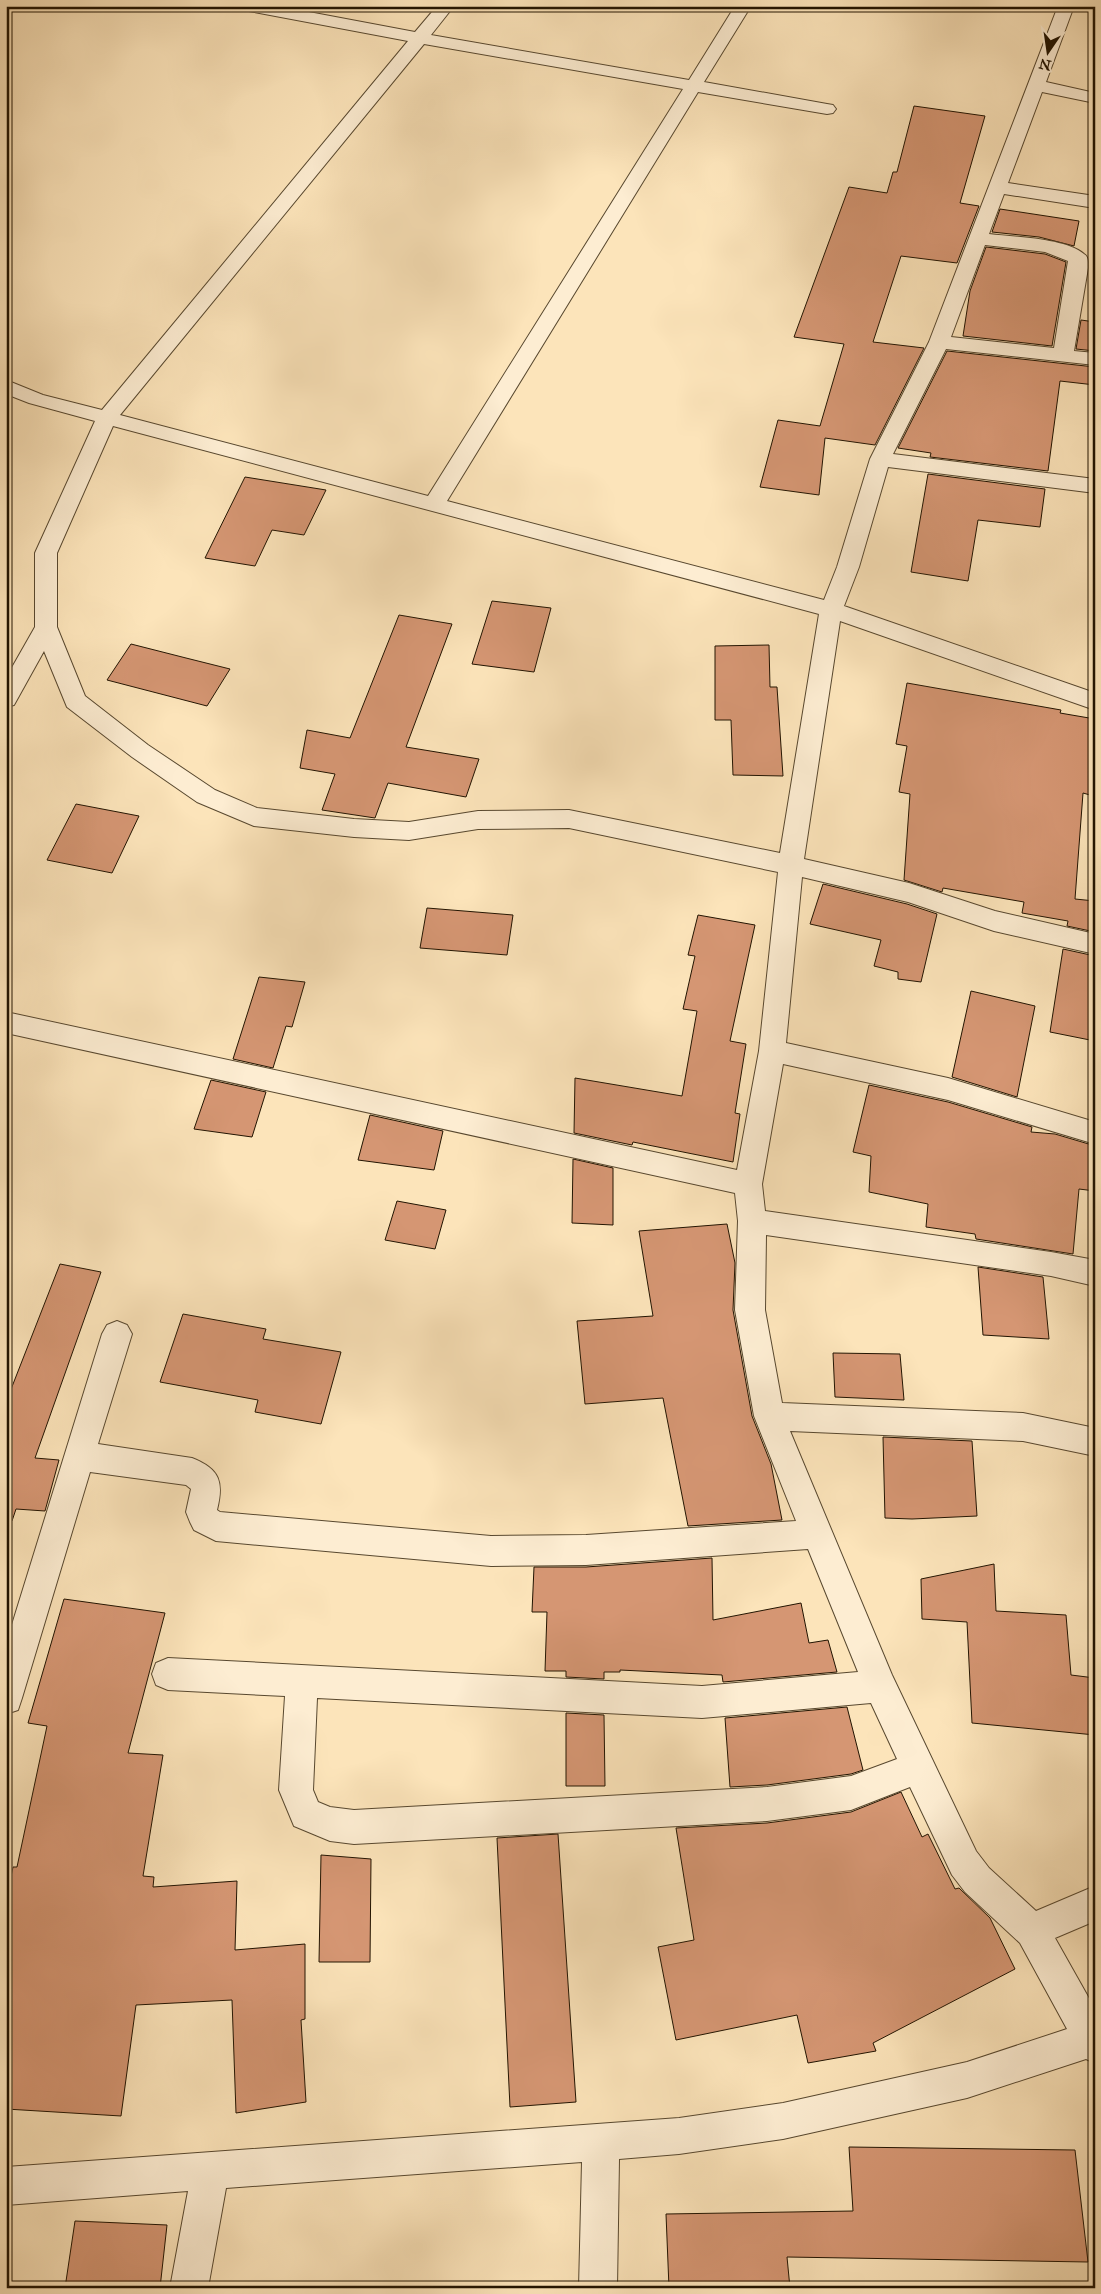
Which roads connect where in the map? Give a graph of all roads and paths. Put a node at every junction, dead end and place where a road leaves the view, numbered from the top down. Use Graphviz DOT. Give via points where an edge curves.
graph roads {
  1 [pos="249,6"];
  2 [pos="446,6"];
  3 [pos="743,6"];
  4 [pos="1066,6"];
  5 [pos="419,38"];
  6 [pos="1036,85"];
  7 [pos="694,87"];
  8 [pos="1095,98"];
  9 [pos="827,109"];
  10 [pos="997,187"];
  11 [pos="1095,202"];
  12 [pos="978,238"];
  13 [pos="938,342"];
  14 [pos="1063,355"];
  15 [pos="1095,359"];
  16 [pos="6,386"];
  17 [pos="107,417"];
  18 [pos="880,459"];
  19 [pos="1095,486"];
  20 [pos="434,504"];
  21 [pos="831,610"];
  22 [pos="46,627"];
  23 [pos="6,699"];
  24 [pos="1095,702"];
  25 [pos="791,865"];
  26 [pos="1095,944"];
  27 [pos="6,1022"];
  28 [pos="772,1051"];
  29 [pos="1095,1133"];
  30 [pos="748,1184"];
  31 [pos="752,1221"];
  32 [pos="1095,1273"];
  33 [pos="117,1334"];
  34 [pos="768,1416"];
  35 [pos="1095,1442"];
  36 [pos="80,1456"];
  37 [pos="817,1534"];
  38 [pos="168,1674"];
  39 [pos="302,1680"];
  40 [pos="880,1686"];
  41 [pos="6,1698"];
  42 [pos="919,1767"];
  43 [pos="1095,1903"];
  44 [pos="1032,1931"];
  45 [pos="1094,2042"];
  46 [pos="601,2142"];
  47 [pos="211,2170"];
  48 [pos="6,2186"];
  49 [pos="189,2288"];
  50 [pos="598,2288"];
  1 -- 5 [label="street"];
  2 -- 5 [label="street"];
  3 -- 7 [label="street"];
  4 -- 6 [label="street"];
  5 -- 7 [label="street"];
  5 -- 17 [label="street"];
  6 -- 8 [label="street"];
  6 -- 10 [label="street"];
  7 -- 9 [label="street"];
  7 -- 20 [label="street"];
  10 -- 11 [label="street"];
  10 -- 12 [label="street"];
  12 -- 13 [label="street"];
  12 -- 14 [label="street" via="1055,249 1078,258"];
  13 -- 14 [label="street"];
  13 -- 18 [label="street"];
  14 -- 15 [label="street"];
  16 -- 17 [label="street" via="36,399"];
  17 -- 20 [label="street"];
  17 -- 22 [label="street" via="46,553"];
  18 -- 19 [label="street"];
  18 -- 21 [label="street" via="848,567"];
  20 -- 21 [label="street"];
  21 -- 24 [label="street"];
  21 -- 25 [label="street"];
  22 -- 23 [label="street"];
  22 -- 25 [label="street" via="75,700 140,751 206,796 254,817 410,831 478,820 569,819"];
  25 -- 26 [label="street" via="909,893 994,921"];
  25 -- 28 [label="street"];
  27 -- 30 [label="street"];
  28 -- 29 [label="street" via="851,1070 895,1076"];
  28 -- 30 [label="street"];
  30 -- 31 [label="street"];
  31 -- 32 [label="street"];
  31 -- 34 [label="street" via="750,1310"];
  33 -- 36 [label="street"];
  34 -- 35 [label="street" via="1023,1427"];
  34 -- 37 [label="street"];
  36 -- 37 [label="street" via="192,1472 204,1478 207,1487 201,1512 205,1520 216,1526 491,1551 613,1548"];
  36 -- 41 [label="street"];
  37 -- 40 [label="street"];
  38 -- 39 [label="street"];
  39 -- 40 [label="street" via="702,1702"];
  39 -- 42 [label="street" via="296,1790 306,1814 330,1824 354,1827 767,1804 850,1793"];
  40 -- 42 [label="street"];
  42 -- 44 [label="street" via="964,1863 977,1880"];
  43 -- 44 [label="street"];
  44 -- 45 [label="street"];
  45 -- 46 [label="street" via="967,2080 783,2121"];
  46 -- 47 [label="street"];
  46 -- 50 [label="street"];
  47 -- 48 [label="street"];
  47 -- 49 [label="street"];
}
